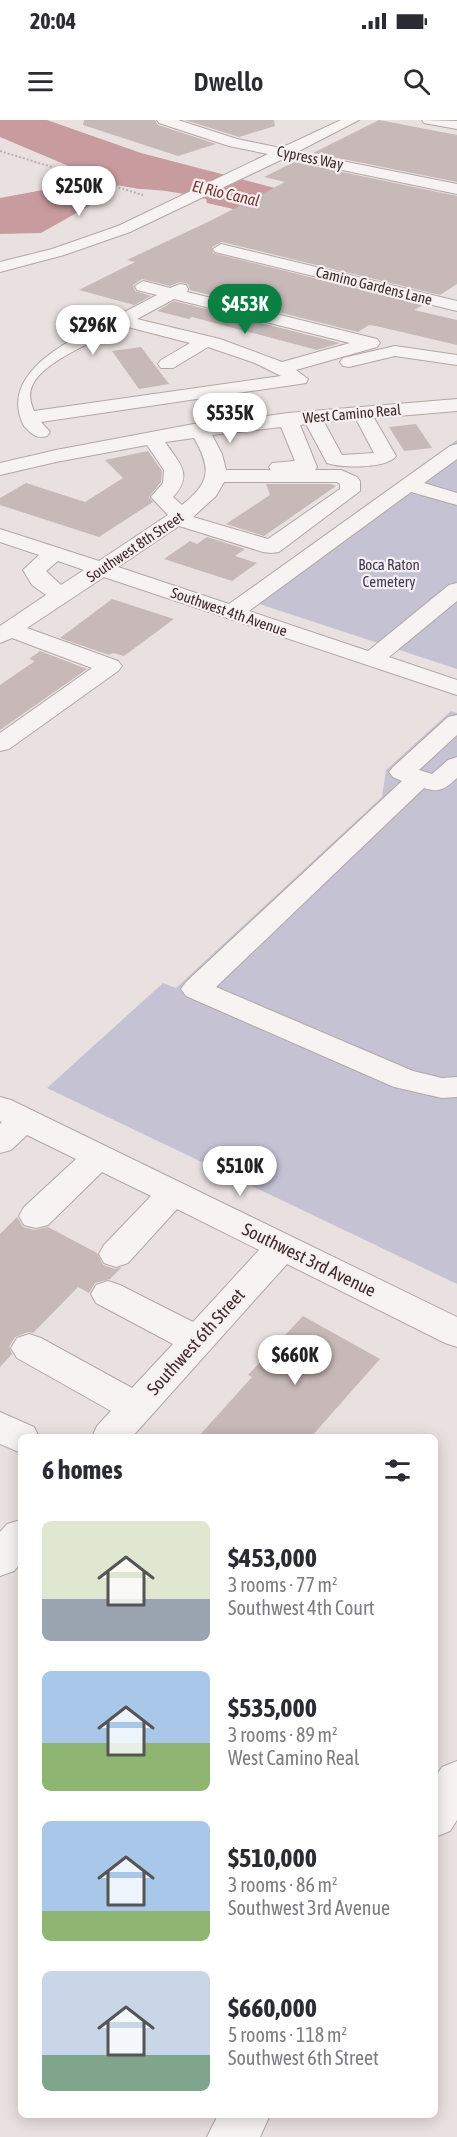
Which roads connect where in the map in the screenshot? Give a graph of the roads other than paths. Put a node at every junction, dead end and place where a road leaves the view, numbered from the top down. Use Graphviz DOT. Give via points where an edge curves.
graph roads {
  1 [pos="164,120"];
  2 [pos="325,120"];
  3 [pos="352,120"];
  4 [pos="429,120"];
  5 [pos="457,125"];
  6 [pos="265,149"];
  7 [pos="283,153"];
  8 [pos="457,189"];
  9 [pos="107,224"];
  10 [pos="124,229"];
  11 [pos="221,249"];
  12 [pos="0,257"];
  13 [pos="0,267"];
  14 [pos="143,286"];
  15 [pos="177,290"];
  16 [pos="457,306"];
  17 [pos="121,320"];
  18 [pos="243,334"];
  19 [pos="212,344"];
  20 [pos="457,360"];
  21 [pos="168,364"];
  22 [pos="457,391"];
  23 [pos="306,393"];
  24 [pos="457,405"];
  25 [pos="362,413"];
  26 [pos="27,418"];
  27 [pos="288,419"];
  28 [pos="199,429"];
  29 [pos="152,437"];
  30 [pos="50,441"];
  31 [pos="457,450"];
  32 [pos="0,452"];
  33 [pos="0,469"];
  34 [pos="217,472"];
  35 [pos="408,485"];
  36 [pos="457,499"];
  37 [pos="174,521"];
  38 [pos="0,535"];
  39 [pos="55,553"];
  40 [pos="103,568"];
  41 [pos="457,590"];
  42 [pos="60,596"];
  43 [pos="220,609"];
  44 [pos="5,633"];
  45 [pos="371,660"];
  46 [pos="457,688"];
  47 [pos="457,722"];
  48 [pos="0,744"];
  49 [pos="457,765"];
  50 [pos="437,785"];
  51 [pos="457,1087"];
  52 [pos="12,1114"];
  53 [pos="0,1142"];
  54 [pos="98,1156"];
  55 [pos="173,1193"];
  56 [pos="36,1216"];
  57 [pos="282,1247"];
  58 [pos="116,1254"];
  59 [pos="108,1294"];
  60 [pos="457,1333"];
  61 [pos="198,1341"];
  62 [pos="29,1348"];
  63 [pos="136,1408"];
  64 [pos="0,1426"];
  65 [pos="113,1434"];
  66 [pos="18,1436"];
  67 [pos="18,1539"];
  68 [pos="0,1559"];
  69 [pos="457,1781"];
  70 [pos="438,1811"];
  71 [pos="244,2118"];
  72 [pos="232,2137"];
  1 -- 6 [label="street, Cypress Way"];
  2 -- 6 [label="street"];
  3 -- 7 [label="street"];
  4 -- 5 [label="street"];
  6 -- 7 [label="street, Cypress Way"];
  6 -- 9 [label="street"];
  7 -- 8 [label="street, Cypress Way"];
  7 -- 10 [label="street"];
  9 -- 10 [label="street"];
  9 -- 12 [label="street" via="57,243"];
  10 -- 13 [label="street"];
  11 -- 16 [label="street, Camino Gardens Lane"];
  14 -- 15 [label="street"];
  15 -- 17 [label="street"];
  15 -- 23 [label="street" via="371,343"];
  17 -- 19 [label="street"];
  17 -- 26 [label="street" via="35,369 20,393"];
  18 -- 19 [label="street"];
  19 -- 21 [label="street"];
  19 -- 23 [label="street" via="254,356"];
  20 -- 23 [label="street" via="395,351"];
  22 -- 23 [label="street, West Camino Real"];
  23 -- 25 [label="street, West Camino Real"];
  23 -- 25 [label="street" via="334,459 386,456"];
  23 -- 26 [label="street"];
  23 -- 27 [label="street, West Camino Real"];
  23 -- 30 [label="street, West Camino Real"];
  24 -- 25 [label="street, West Camino Real"];
  26 -- 30 [label="street"];
  27 -- 28 [label="street, West Camino Real"];
  27 -- 34 [label="street" via="307,467"];
  28 -- 29 [label="street, West Camino Real"];
  28 -- 34 [label="street" via="216,458"];
  29 -- 33 [label="street, West Camino Real"];
  29 -- 37 [label="street" via="174,470 173,484 161,497"];
  30 -- 32 [label="street, West Camino Real"];
  31 -- 35 [label="street"];
  34 -- 37 [label="street, Southwest 8th Street" via="207,494"];
  34 -- 37 [label="street" via="341,476 350,481 350,491 271,547"];
  35 -- 36 [label="street"];
  35 -- 43 [label="street"];
  37 -- 40 [label="street, Southwest 8th Street"];
  37 -- 43 [label="street" via="271,561"];
  38 -- 39 [label="street, Southwest 4th Avenue"];
  39 -- 40 [label="street, Southwest 4th Avenue"];
  39 -- 42 [label="street" via="34,570"];
  40 -- 42 [label="street, Southwest 8th Street"];
  40 -- 43 [label="street, Southwest 4th Avenue"];
  41 -- 45 [label="street"];
  42 -- 44 [label="street, Southwest 8th Street"];
  43 -- 45 [label="street, Southwest 4th Avenue"];
  44 -- 48 [label="street" via="110,666"];
  45 -- 46 [label="street, Southwest 4th Avenue"];
  47 -- 50 [label="street" via="402,772"];
  49 -- 50 [label="street"];
  50 -- 51 [label="street" via="196,989 405,1080"];
  52 -- 53 [label="street"];
  52 -- 54 [label="street, Southwest 3rd Avenue"];
  54 -- 55 [label="street, Southwest 3rd Avenue"];
  54 -- 56 [label="street"];
  55 -- 57 [label="street, Southwest 3rd Avenue"];
  55 -- 58 [label="street"];
  57 -- 60 [label="street, Southwest 3rd Avenue"];
  57 -- 61 [label="street, Southwest 6th Street"];
  59 -- 61 [label="street"];
  61 -- 63 [label="street, Southwest 6th Street"];
  62 -- 63 [label="street"];
  63 -- 65 [label="street, Southwest 6th Street"];
  64 -- 66 [label="street"];
  67 -- 68 [label="street"];
  69 -- 70 [label="street"];
  71 -- 72 [label="street"];
}
